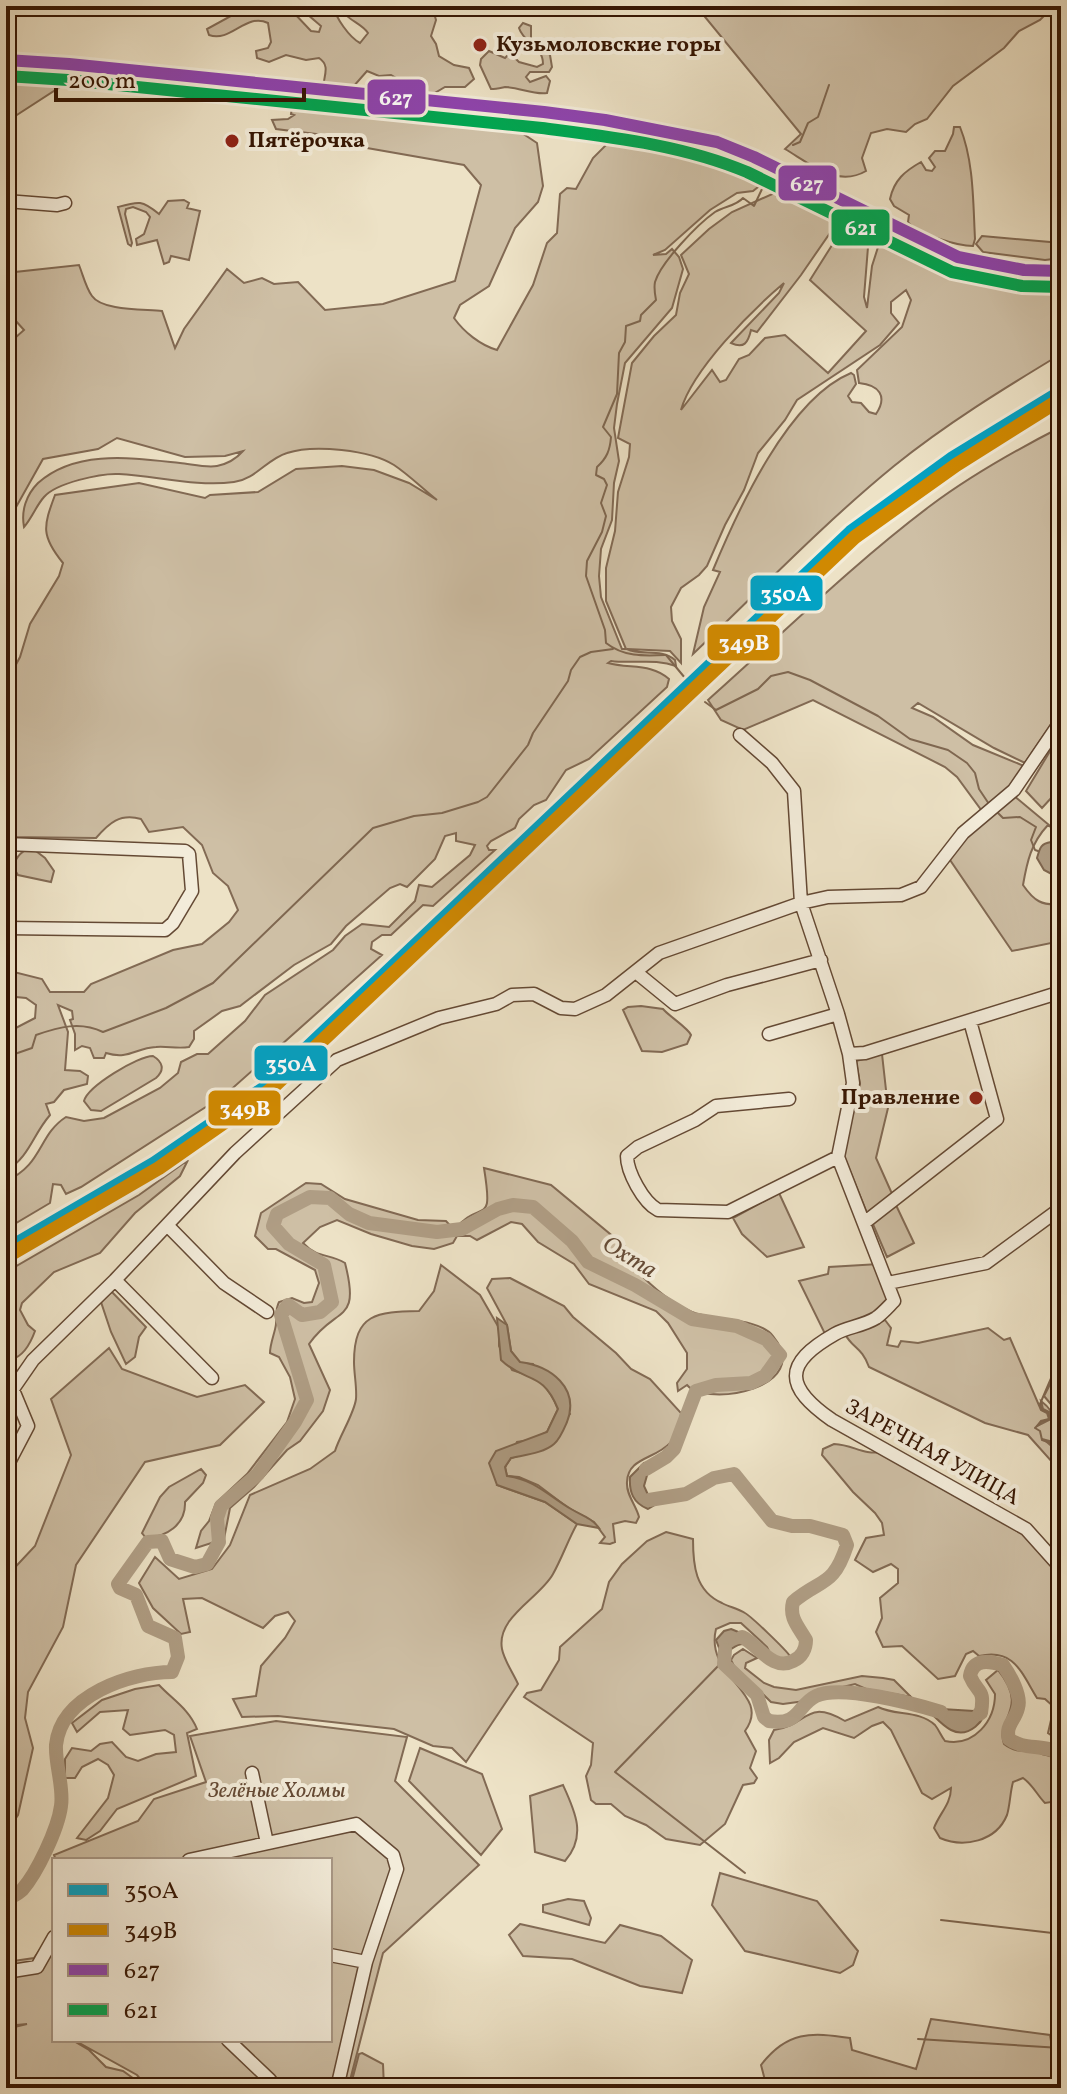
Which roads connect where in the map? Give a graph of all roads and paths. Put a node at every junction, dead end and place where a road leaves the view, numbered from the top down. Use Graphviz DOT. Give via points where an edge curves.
graph roads {
  1 [pos="6,60"];
  2 [pos="6,201"];
  3 [pos="65,203"];
  4 [pos="1061,271"];
  5 [pos="1061,721"];
  6 [pos="740,735"];
  7 [pos="6,844"];
  8 [pos="801,903"];
  9 [pos="6,928"];
  10 [pos="821,960"];
  11 [pos="637,973"];
  12 [pos="1061,992"];
  13 [pos="838,1014"];
  14 [pos="970,1021"];
  15 [pos="769,1034"];
  16 [pos="849,1054"];
  17 [pos="789,1099"];
  18 [pos="838,1157"];
  19 [pos="1061,1208"];
  20 [pos="864,1223"];
  21 [pos="167,1225"];
  22 [pos="115,1280"];
  23 [pos="888,1283"];
  24 [pos="267,1312"];
  25 [pos="212,1378"];
  26 [pos="10,1395"];
  27 [pos="6,1468"];
  28 [pos="1061,1568"];
  29 [pos="252,1773"];
  30 [pos="267,1843"];
  31 [pos="198,1858"];
  32 [pos="52,1941"];
  33 [pos="332,1955"];
  34 [pos="366,1962"];
  35 [pos="6,1972"];
  36 [pos="230,2042"];
  37 [pos="271,2088"];
  38 [pos="337,2088"];
  1 -- 4 [label="street" via="544,112 717,142 958,257"];
  2 -- 3 [label="street"];
  5 -- 8 [label="street" via="1014,790 963,833 921,887 901,895"];
  6 -- 8 [label="street" via="794,791"];
  7 -- 9 [label="street" via="185,851 193,887 165,930"];
  8 -- 10 [label="street"];
  8 -- 11 [label="street" via="659,953"];
  10 -- 11 [label="street" via="675,1004"];
  10 -- 13 [label="street"];
  11 -- 21 [label="street" via="575,1009 534,994 512,995 337,1060 235,1153"];
  12 -- 14 [label="street"];
  13 -- 15 [label="street"];
  13 -- 16 [label="street"];
  14 -- 16 [label="street"];
  14 -- 20 [label="street" via="997,1119"];
  16 -- 18 [label="street" via="853,1083"];
  17 -- 18 [label="street" via="716,1106 638,1147 627,1156 627,1165 650,1206 728,1212"];
  18 -- 20 [label="street"];
  19 -- 23 [label="street" via="986,1263"];
  20 -- 23 [label="street"];
  21 -- 22 [label="street"];
  21 -- 24 [label="street" via="224,1283"];
  22 -- 25 [label="street"];
  22 -- 26 [label="street" via="33,1360"];
  23 -- 28 [label="street, ЗАРЕЧНАЯ УЛИЦА" via="894,1301 877,1317 836,1334 801,1359 796,1368 799,1389 815,1409 1026,1529"];
  26 -- 27 [label="street" via="28,1426"];
  29 -- 30 [label="street"];
  30 -- 31 [label="street"];
  30 -- 34 [label="street" via="356,1824 393,1855 397,1869"];
  32 -- 35 [label="street" via="37,1967"];
  33 -- 34 [label="street"];
  34 -- 38 [label="street"];
  36 -- 37 [label="street" via="270,2080"];
}
